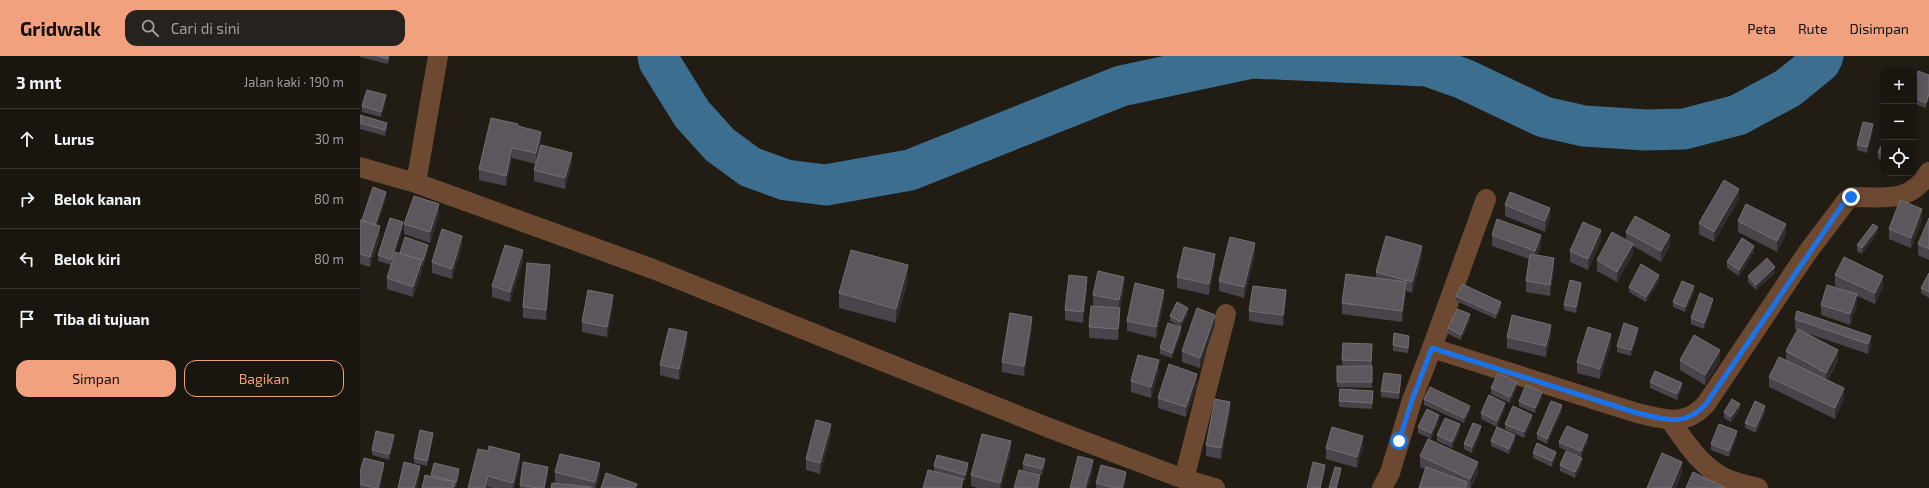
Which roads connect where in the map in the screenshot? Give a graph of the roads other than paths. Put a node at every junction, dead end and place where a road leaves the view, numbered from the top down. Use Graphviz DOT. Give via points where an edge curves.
graph roads {
  1 [pos="438,56"];
  2 [pos="360,166"];
  3 [pos="1929,172"];
  4 [pos="416,183"];
  5 [pos="1486,199"];
  6 [pos="1226,314"];
  7 [pos="1432,348"];
  8 [pos="1670,420"];
  9 [pos="1184,479"];
  10 [pos="1215,488"];
  11 [pos="1382,488"];
  12 [pos="1758,488"];
  1 -- 4 [label="street"];
  2 -- 4 [label="street"];
  3 -- 8 [label="street" via="1911,191 1893,198 1851,197 1847,200 1807,253 1706,404 1697,414"];
  4 -- 9 [label="street" via="654,269 1044,426"];
  5 -- 7 [label="street"];
  6 -- 9 [label="street"];
  7 -- 8 [label="street" via="1637,413"];
  7 -- 11 [label="street" via="1412,400 1390,472"];
  8 -- 12 [label="street" via="1700,460 1714,471 1725,478"];
  9 -- 10 [label="street"];
}
